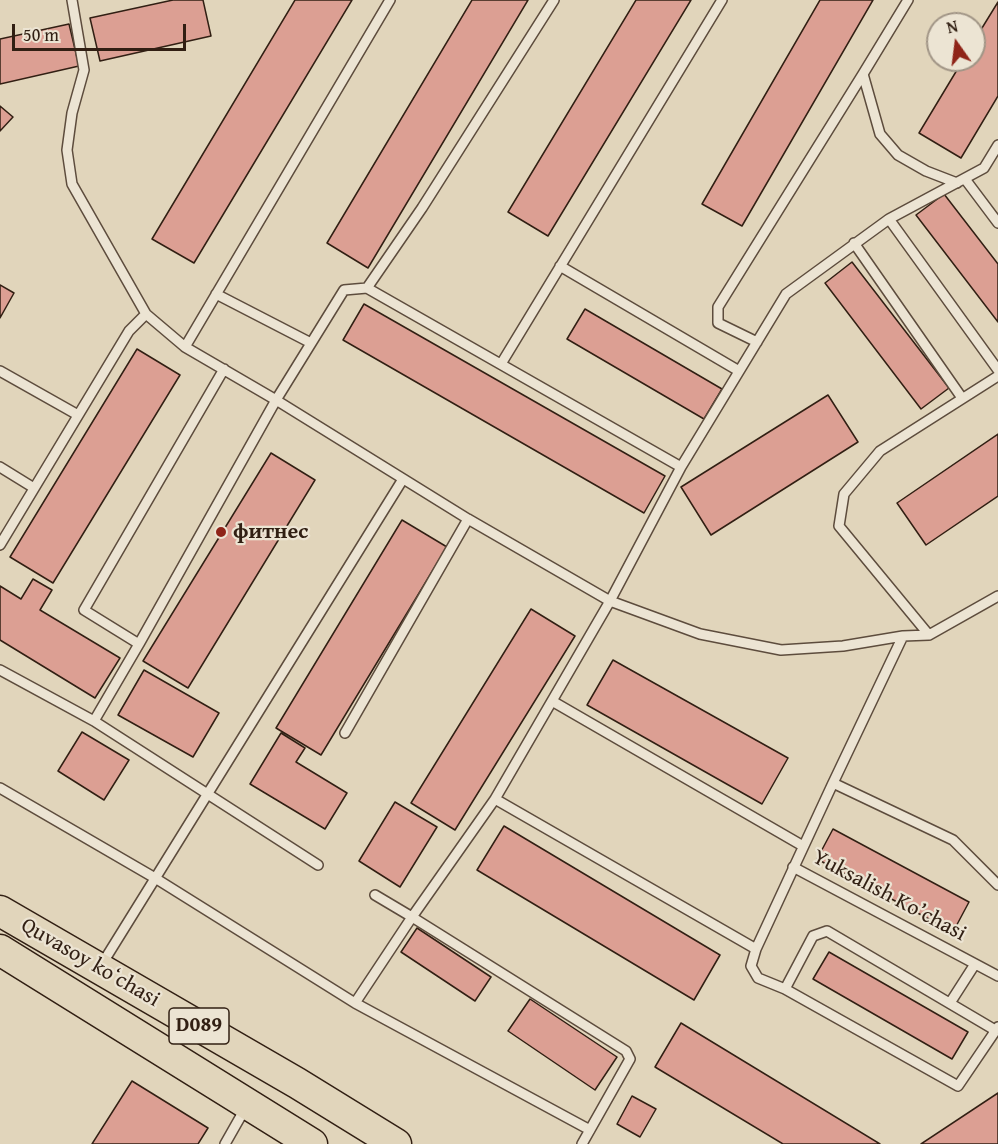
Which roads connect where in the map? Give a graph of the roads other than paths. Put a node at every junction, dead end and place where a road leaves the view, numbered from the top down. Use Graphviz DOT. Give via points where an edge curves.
graph roads {
  1 [pos="72,0"];
  2 [pos="390,0"];
  3 [pos="554,0"];
  4 [pos="722,0"];
  5 [pos="908,0"];
  6 [pos="863,74"];
  7 [pos="998,145"];
  8 [pos="961,181"];
  9 [pos="889,219"];
  10 [pos="998,223"];
  11 [pos="854,243"];
  12 [pos="560,266"];
  13 [pos="367,288"];
  14 [pos="216,294"];
  15 [pos="146,314"];
  16 [pos="757,342"];
  17 [pos="311,343"];
  18 [pos="185,346"];
  19 [pos="501,364"];
  20 [pos="224,369"];
  21 [pos="998,370"];
  22 [pos="0,371"];
  23 [pos="740,371"];
  24 [pos="998,376"];
  25 [pos="962,399"];
  26 [pos="276,400"];
  27 [pos="78,415"];
  28 [pos="0,467"];
  29 [pos="681,467"];
  30 [pos="403,479"];
  31 [pos="34,488"];
  32 [pos="468,519"];
  33 [pos="0,545"];
  34 [pos="998,596"];
  35 [pos="610,602"];
  36 [pos="929,635"];
  37 [pos="903,636"];
  38 [pos="139,644"];
  39 [pos="0,670"];
  40 [pos="552,701"];
  41 [pos="94,721"];
  42 [pos="345,733"];
  43 [pos="833,783"];
  44 [pos="0,788"];
  45 [pos="207,795"];
  46 [pos="495,799"];
  47 [pos="803,846"];
  48 [pos="318,865"];
  49 [pos="793,867"];
  50 [pos="155,878"];
  51 [pos="998,885"];
  52 [pos="375,895"];
  53 [pos="0,911"];
  54 [pos="412,917"];
  55 [pos="756,949"];
  56 [pos="0,950"];
  57 [pos="975,964"];
  58 [pos="99,969"];
  59 [pos="998,976"];
  60 [pos="785,989"];
  61 [pos="355,1003"];
  62 [pos="950,1003"];
  63 [pos="996,1028"];
  64 [pos="247,1104"];
  65 [pos="590,1130"];
  66 [pos="225,1144"];
  67 [pos="312,1144"];
  68 [pos="396,1144"];
  69 [pos="582,1144"];
  1 -- 15 [label="lane" via="84,70 67,150 72,184"];
  2 -- 14 [label="lane"];
  3 -- 13 [label="lane"];
  4 -- 12 [label="lane"];
  5 -- 6 [label="lane"];
  6 -- 8 [label="lane" via="880,134 898,155 926,171"];
  6 -- 16 [label="lane" via="718,307 718,323"];
  7 -- 8 [label="lane" via="984,168"];
  8 -- 9 [label="lane"];
  8 -- 10 [label="lane"];
  9 -- 11 [label="lane"];
  9 -- 21 [label="lane"];
  11 -- 16 [label="lane" via="786,294"];
  11 -- 25 [label="lane"];
  12 -- 19 [label="lane"];
  12 -- 23 [label="lane"];
  13 -- 17 [label="lane" via="344,290"];
  13 -- 19 [label="lane"];
  14 -- 17 [label="lane"];
  14 -- 18 [label="lane"];
  15 -- 18 [label="lane"];
  15 -- 27 [label="lane" via="129,331"];
  16 -- 23 [label="lane"];
  17 -- 26 [label="lane"];
  18 -- 20 [label="lane"];
  19 -- 29 [label="lane"];
  20 -- 26 [label="lane"];
  20 -- 38 [label="lane" via="84,610"];
  22 -- 27 [label="lane"];
  23 -- 29 [label="lane"];
  24 -- 25 [label="lane"];
  25 -- 36 [label="lane" via="879,451 844,494 839,526"];
  26 -- 30 [label="lane"];
  26 -- 38 [label="lane"];
  27 -- 31 [label="lane"];
  28 -- 31 [label="lane"];
  29 -- 35 [label="lane"];
  30 -- 32 [label="lane"];
  30 -- 45 [label="lane"];
  31 -- 33 [label="lane"];
  32 -- 35 [label="lane"];
  32 -- 42 [label="lane"];
  34 -- 36 [label="lane"];
  35 -- 37 [label="lane" via="700,634 781,650 843,646"];
  35 -- 40 [label="lane"];
  36 -- 37 [label="lane"];
  37 -- 43 [label="lane"];
  38 -- 41 [label="lane"];
  39 -- 41 [label="lane"];
  40 -- 46 [label="lane"];
  40 -- 47 [label="lane"];
  41 -- 45 [label="lane"];
  43 -- 47 [label="lane"];
  43 -- 51 [label="lane" via="953,840"];
  44 -- 50 [label="lane"];
  45 -- 48 [label="lane"];
  45 -- 50 [label="lane"];
  46 -- 54 [label="lane"];
  46 -- 55 [label="lane"];
  47 -- 49 [label="lane"];
  49 -- 55 [label="lane"];
  49 -- 57 [label="lane, Yuksalish Ko’chasi"];
  50 -- 58 [label="lane"];
  50 -- 61 [label="lane"];
  52 -- 54 [label="lane"];
  53 -- 58 [label="main road, Quvasoy koʻchasi / D089"];
  54 -- 61 [label="lane"];
  54 -- 65 [label="lane" via="626,1051 630,1059"];
  55 -- 60 [label="lane" via="751,966 758,978"];
  56 -- 64 [label="main road, Quvasoy koʻchasi / D089"];
  57 -- 59 [label="lane, Yuksalish Ko’chasi"];
  57 -- 62 [label="lane"];
  58 -- 68 [label="main road, Quvasoy koʻchasi / D089"];
  60 -- 62 [label="lane" via="813,936 827,930"];
  60 -- 63 [label="lane" via="958,1086"];
  61 -- 65 [label="lane"];
  62 -- 63 [label="lane"];
  64 -- 66 [label="lane"];
  64 -- 67 [label="main road, Quvasoy koʻchasi / D089"];
  65 -- 69 [label="lane"];
}
